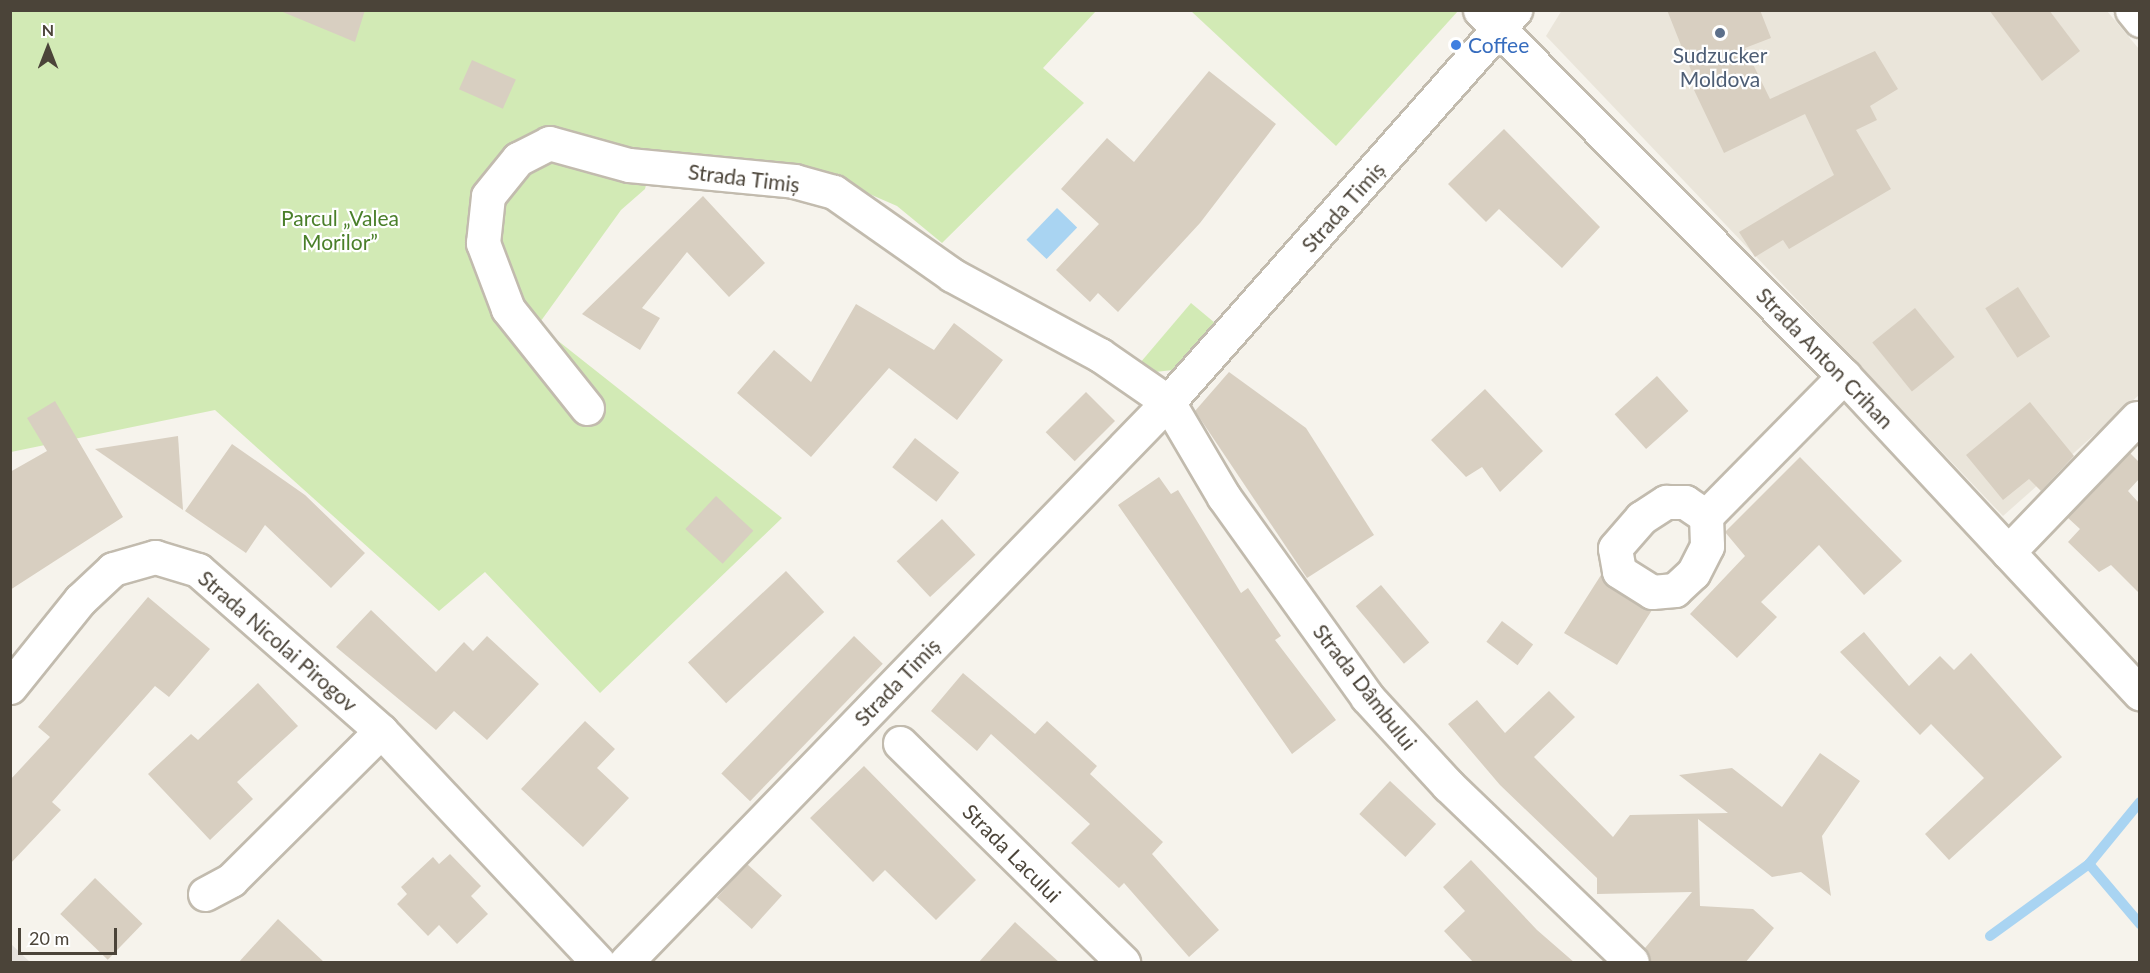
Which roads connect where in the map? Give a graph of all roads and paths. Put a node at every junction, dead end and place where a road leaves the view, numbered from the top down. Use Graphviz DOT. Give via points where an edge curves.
graph roads {
  1 [pos="2132,10"];
  2 [pos="1498,18"];
  3 [pos="2139,20"];
  4 [pos="1844,376"];
  5 [pos="1168,402"];
  6 [pos="587,408"];
  7 [pos="2138,418"];
  8 [pos="1706,516"];
  9 [pos="2008,552"];
  10 [pos="10,687"];
  11 [pos="2139,693"];
  12 [pos="381,731"];
  13 [pos="900,743"];
  14 [pos="205,894"];
  15 [pos="598,963"];
  16 [pos="626,963"];
  17 [pos="1123,963"];
  18 [pos="1632,963"];
  1 -- 3 [label="street"];
  2 -- 4 [label="street, Strada Anton Crihan"];
  2 -- 5 [label="street, Strada Timiș"];
  4 -- 8 [label="street"];
  4 -- 9 [label="street, Strada Anton Crihan"];
  5 -- 6 [label="street, Strada Timiș" via="1100,355 952,275 834,192 794,181 629,165 549,143 518,159 495,181 482,219 483,243 508,309"];
  5 -- 16 [label="street, Strada Timiș"];
  5 -- 18 [label="street, Strada Dâmbului" via="1224,497 1375,706 1448,785"];
  7 -- 9 [label="street"];
  9 -- 11 [label="street, Strada Anton Crihan"];
  10 -- 12 [label="street, Strada Nicolai Pirogov" via="97,581 134,560 174,559 198,570"];
  12 -- 14 [label="street" via="231,880"];
  12 -- 15 [label="street, Strada Nicolai Pirogov"];
  13 -- 17 [label="street, Strada Lacului"];
}
